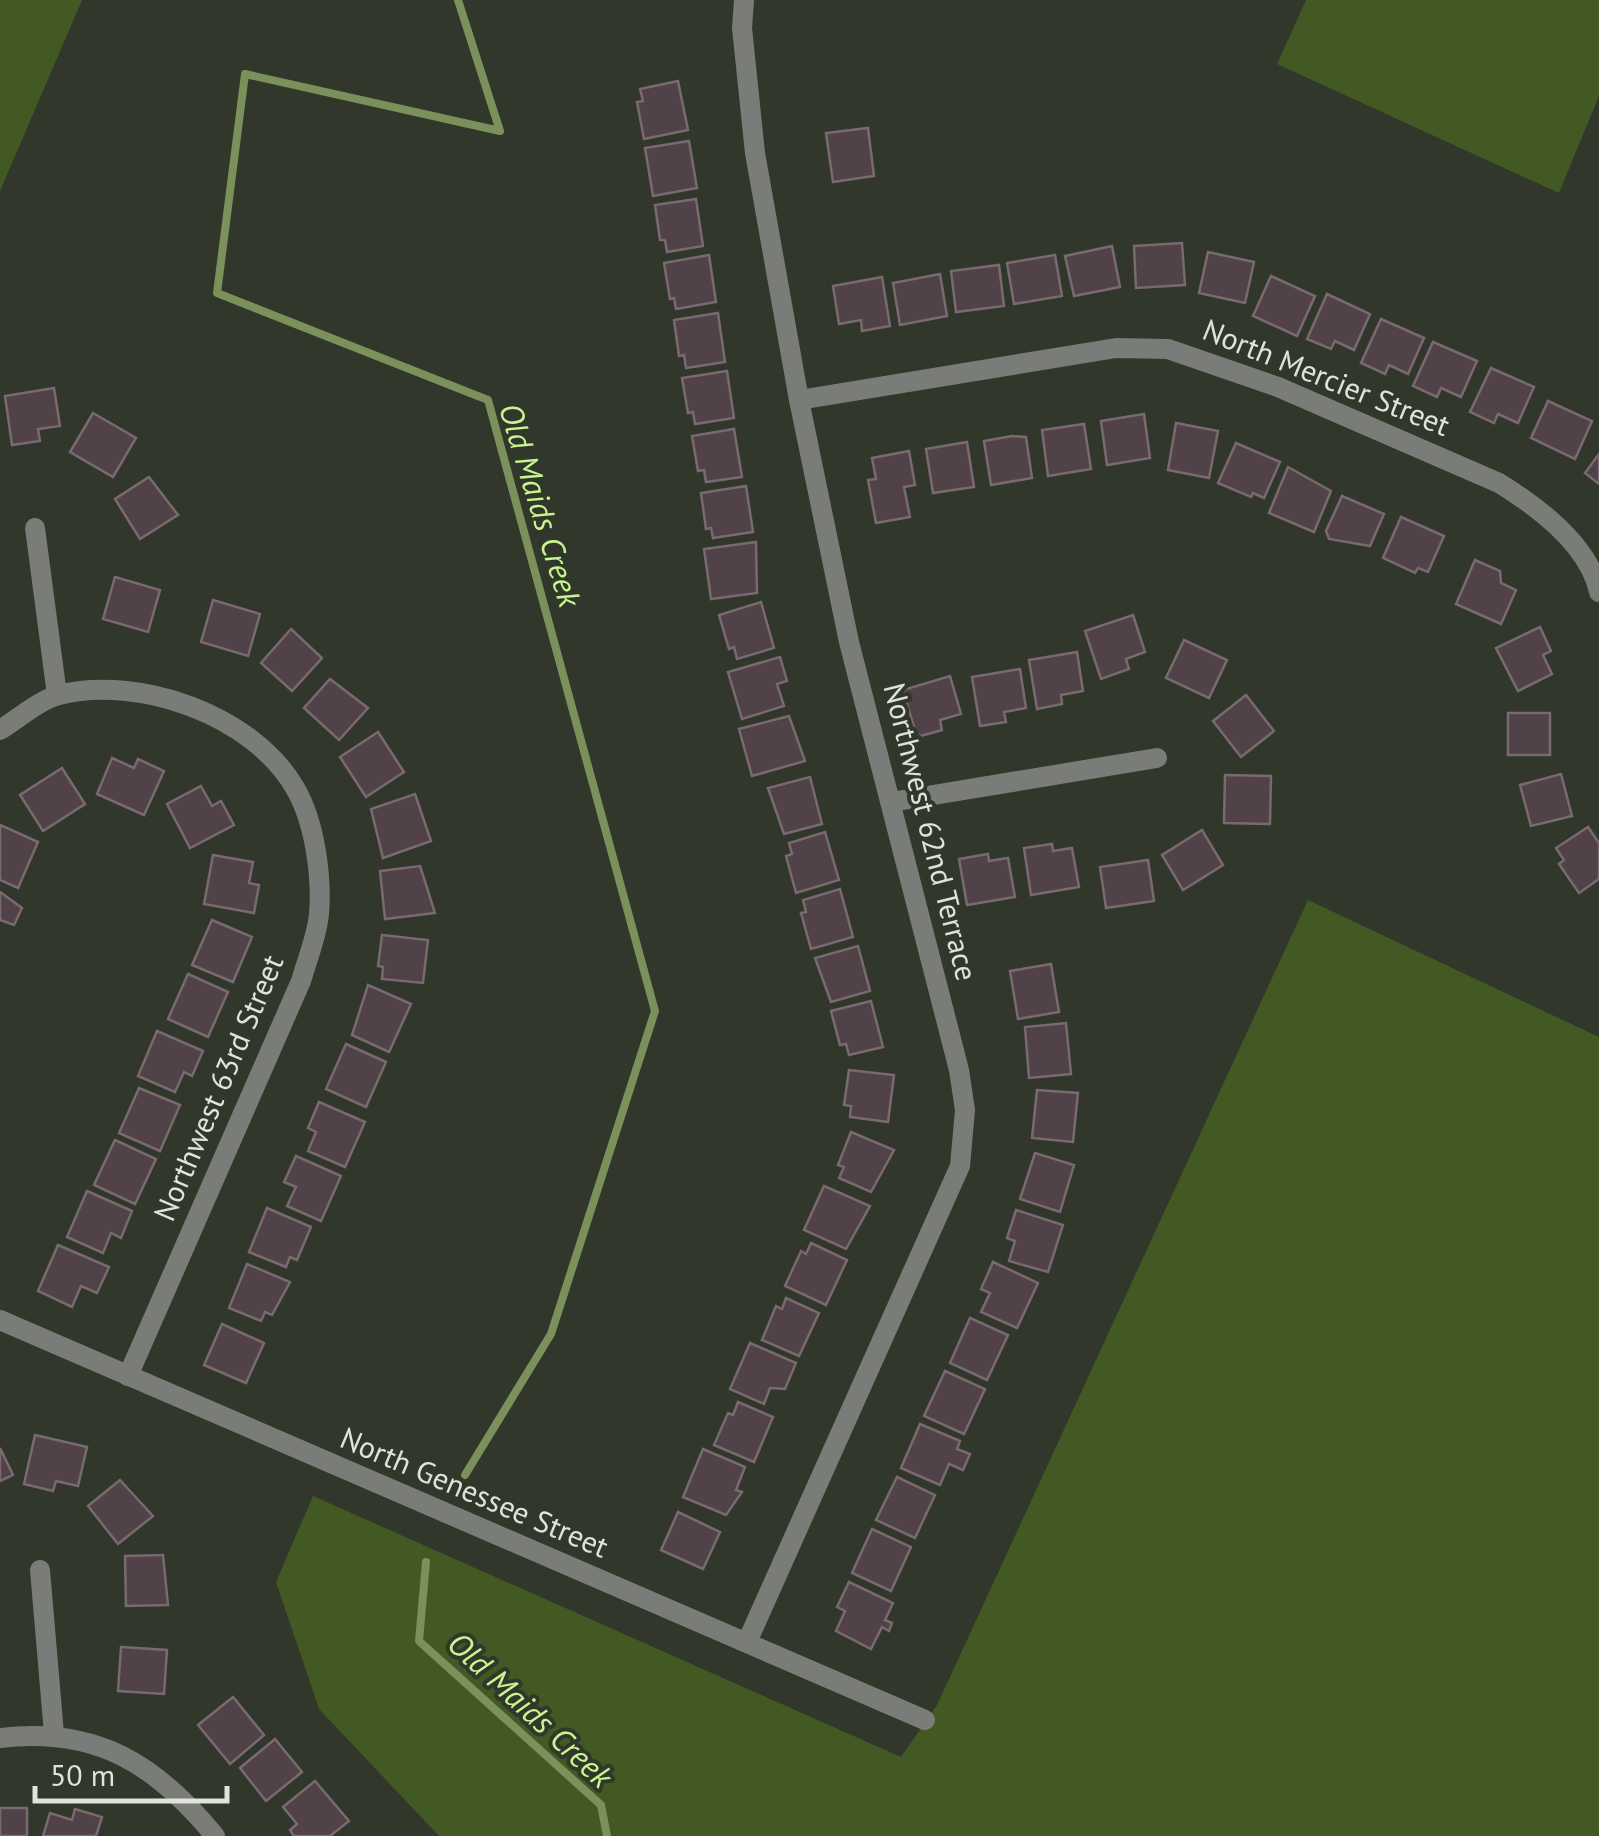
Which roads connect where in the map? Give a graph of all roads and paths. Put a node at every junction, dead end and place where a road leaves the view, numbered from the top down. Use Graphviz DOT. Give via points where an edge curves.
graph roads {
  1 [pos="744,0"];
  2 [pos="798,400"];
  3 [pos="35,528"];
  4 [pos="1599,592"];
  5 [pos="57,695"];
  6 [pos="0,730"];
  7 [pos="1157,758"];
  8 [pos="892,802"];
  9 [pos="0,1320"];
  10 [pos="128,1376"];
  11 [pos="40,1570"];
  12 [pos="747,1642"];
  13 [pos="925,1720"];
  14 [pos="54,1734"];
  15 [pos="0,1738"];
  16 [pos="215,1836"];
  1 -- 2 [label="street, Northwest 62nd Terrace" via="755,153"];
  2 -- 4 [label="street, North Mercier Street" via="1116,348 1186,352 1500,483 1576,546"];
  2 -- 8 [label="street, Northwest 62nd Terrace"];
  3 -- 5 [label="street"];
  5 -- 6 [label="street"];
  5 -- 10 [label="street, Northwest 63rd Street" via="127,690 194,709 254,739 295,788 316,854 319,916 302,981"];
  7 -- 8 [label="street"];
  8 -- 12 [label="street, Northwest 62nd Terrace" via="959,1070 965,1110 960,1166"];
  9 -- 10 [label="street, North Genessee Street"];
  10 -- 12 [label="street, North Genessee Street"];
  11 -- 14 [label="street"];
  12 -- 13 [label="street, North Genessee Street"];
  14 -- 15 [label="street"];
  14 -- 16 [label="street" via="98,1743 189,1805"];
}
